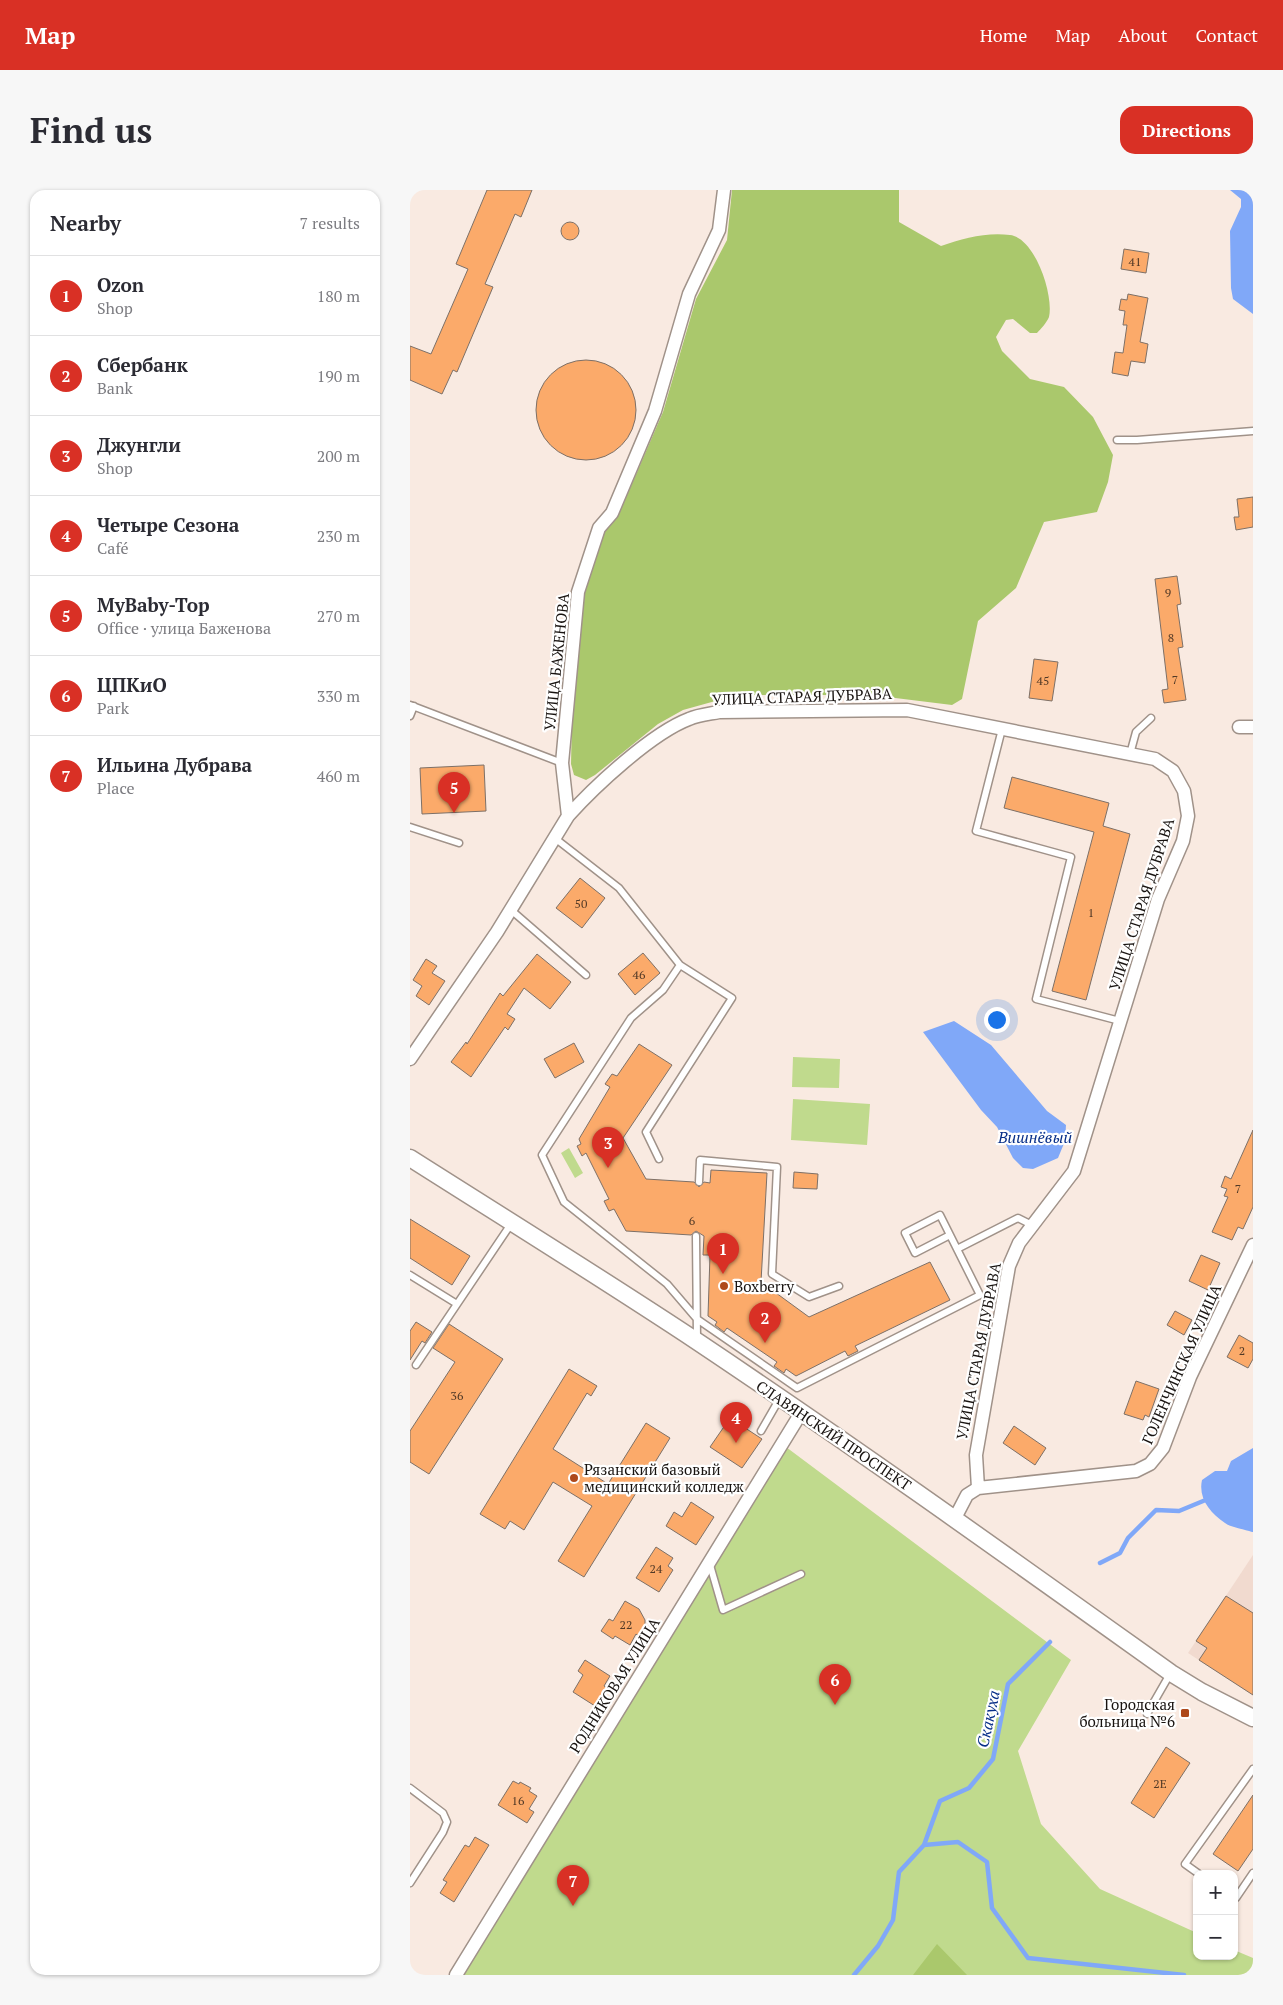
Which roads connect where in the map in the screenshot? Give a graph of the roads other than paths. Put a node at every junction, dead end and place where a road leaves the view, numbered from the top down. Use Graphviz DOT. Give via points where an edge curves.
graph roads {
  1 [pos="724,190"];
  2 [pos="1253,431"];
  3 [pos="1117,440"];
  4 [pos="412,706"];
  5 [pos="410,716"];
  6 [pos="1151,718"];
  7 [pos="1239,727"];
  8 [pos="1253,727"];
  9 [pos="1002,729"];
  10 [pos="1130,754"];
  11 [pos="562,762"];
  12 [pos="568,816"];
  13 [pos="410,827"];
  14 [pos="556,839"];
  15 [pos="458,843"];
  16 [pos="511,910"];
  17 [pos="680,965"];
  18 [pos="586,975"];
  19 [pos="1120,1021"];
  20 [pos="410,1059"];
  21 [pos="410,1158"];
  22 [pos="659,1159"];
  23 [pos="699,1182"];
  24 [pos="512,1223"];
  25 [pos="1032,1225"];
  26 [pos="950,1235"];
  27 [pos="696,1236"];
  28 [pos="1253,1245"];
  29 [pos="957,1249"];
  30 [pos="410,1275"];
  31 [pos="840,1286"];
  32 [pos="457,1304"];
  33 [pos="697,1319"];
  34 [pos="696,1342"];
  35 [pos="416,1365"];
  36 [pos="780,1398"];
  37 [pos="801,1413"];
  38 [pos="761,1431"];
  39 [pos="978,1488"];
  40 [pos="955,1518"];
  41 [pos="709,1561"];
  42 [pos="801,1574"];
  43 [pos="1170,1673"];
  44 [pos="1146,1714"];
  45 [pos="1253,1718"];
  46 [pos="1253,1769"];
  47 [pos="410,1788"];
  48 [pos="1193,1870"];
  49 [pos="1253,1873"];
  50 [pos="410,1883"];
  51 [pos="1238,1895"];
  52 [pos="456,1975"];
  1 -- 11 [label="street, УЛИЦА БАЖЕНОВА" via="719,230 690,294 655,411 612,513 599,528 578,592"];
  2 -- 3 [label="lane"];
  4 -- 5 [label="lane"];
  4 -- 11 [label="lane"];
  6 -- 10 [label="lane" via="1136,732"];
  7 -- 8 [label="street"];
  9 -- 10 [label="street, УЛИЦА СТАРАЯ ДУБРАВА"];
  9 -- 12 [label="street, УЛИЦА СТАРАЯ ДУБРАВА" via="907,710 719,712 689,719 663,732 591,791"];
  9 -- 19 [label="lane" via="976,831 1071,857 1036,998"];
  10 -- 19 [label="street, УЛИЦА СТАРАЯ ДУБРАВА" via="1155,759 1173,771 1184,791 1188,816 1183,841 1158,899"];
  11 -- 12 [label="street, УЛИЦА БАЖЕНОВА"];
  12 -- 14 [label="street"];
  13 -- 15 [label="lane"];
  14 -- 16 [label="street"];
  14 -- 17 [label="lane" via="619,888"];
  16 -- 18 [label="lane"];
  16 -- 20 [label="street"];
  17 -- 22 [label="lane" via="732,998 646,1132"];
  17 -- 33 [label="lane" via="663,990 632,1018 542,1155 564,1202 667,1284"];
  19 -- 25 [label="street, УЛИЦА СТАРАЯ ДУБРАВА" via="1074,1171"];
  21 -- 24 [label="street, СЛАВЯНСКИЙ ПРОСПЕКТ"];
  23 -- 31 [label="lane" via="700,1160 777,1167 772,1274 809,1298"];
  24 -- 32 [label="lane"];
  24 -- 34 [label="street, СЛАВЯНСКИЙ ПРОСПЕКТ"];
  25 -- 29 [label="lane" via="1018,1218"];
  25 -- 39 [label="street, УЛИЦА СТАРАЯ ДУБРАВА" via="1019,1243 1009,1266 976,1455"];
  26 -- 26 [label="lane" via="915,1253 905,1233 940,1214"];
  26 -- 29 [label="lane"];
  27 -- 33 [label="lane"];
  28 -- 39 [label="street, ГОЛЕНЧИНСКАЯ УЛИЦА" via="1190,1377 1163,1448 1150,1464 1136,1471"];
  29 -- 33 [label="lane" via="980,1295 796,1388"];
  30 -- 32 [label="lane"];
  32 -- 35 [label="lane"];
  33 -- 34 [label="lane"];
  34 -- 36 [label="street, СЛАВЯНСКИЙ ПРОСПЕКТ"];
  36 -- 37 [label="street, СЛАВЯНСКИЙ ПРОСПЕКТ"];
  36 -- 38 [label="lane"];
  37 -- 40 [label="street, СЛАВЯНСКИЙ ПРОСПЕКТ"];
  37 -- 41 [label="street, РОДНИКОВАЯ УЛИЦА"];
  39 -- 40 [label="street" via="967,1495"];
  40 -- 43 [label="street, СЛАВЯНСКИЙ ПРОСПЕКТ"];
  41 -- 42 [label="lane" via="722,1610"];
  41 -- 52 [label="street, РОДНИКОВАЯ УЛИЦА"];
  43 -- 44 [label="lane"];
  43 -- 45 [label="street, СЛАВЯНСКИЙ ПРОСПЕКТ"];
  46 -- 48 [label="lane" via="1185,1864"];
  47 -- 50 [label="lane" via="443,1813 447,1822"];
  49 -- 51 [label="lane"];
}
